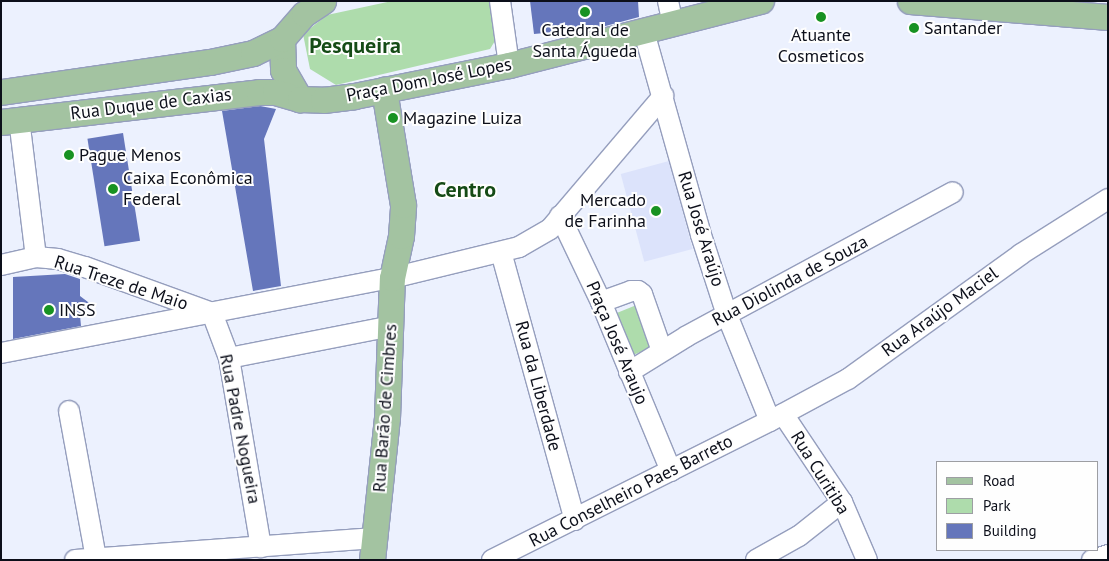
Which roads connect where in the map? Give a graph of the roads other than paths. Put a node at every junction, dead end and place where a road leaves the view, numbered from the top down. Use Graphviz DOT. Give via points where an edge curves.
graph roads {
  1 [pos="323,1"];
  2 [pos="500,1"];
  3 [pos="668,1"];
  4 [pos="761,1"];
  5 [pos="910,1"];
  6 [pos="730,5"];
  7 [pos="1108,17"];
  8 [pos="673,25"];
  9 [pos="644,32"];
  10 [pos="282,40"];
  11 [pos="509,65"];
  12 [pos="384,90"];
  13 [pos="1,92"];
  14 [pos="663,96"];
  15 [pos="300,99"];
  16 [pos="10,120"];
  17 [pos="952,192"];
  18 [pos="1108,199"];
  19 [pos="560,216"];
  20 [pos="501,252"];
  21 [pos="36,257"];
  22 [pos="1,265"];
  23 [pos="392,278"];
  24 [pos="601,302"];
  25 [pos="212,313"];
  26 [pos="727,315"];
  27 [pos="392,326"];
  28 [pos="662,351"];
  29 [pos="1,353"];
  30 [pos="229,358"];
  31 [pos="629,372"];
  32 [pos="69,411"];
  33 [pos="777,418"];
  34 [pos="671,471"];
  35 [pos="842,502"];
  36 [pos="574,520"];
  37 [pos="261,547"];
  38 [pos="373,549"];
  39 [pos="1108,555"];
  40 [pos="96,558"];
  41 [pos="75,560"];
  42 [pos="386,560"];
  43 [pos="492,560"];
  44 [pos="756,560"];
  45 [pos="867,560"];
  46 [pos="1092,560"];
  1 -- 10 [label="main road" via="304,14"];
  2 -- 11 [label="street"];
  3 -- 8 [label="street"];
  4 -- 6 [label="main road, Praça Dom José Lopes"];
  5 -- 7 [label="main road"];
  6 -- 8 [label="main road, Praça Dom José Lopes"];
  8 -- 9 [label="main road, Praça Dom José Lopes"];
  9 -- 11 [label="main road, Praça Dom José Lopes"];
  9 -- 14 [label="street, Rua José Araújo"];
  10 -- 13 [label="main road, Rua Duque de Caxias" via="253,52 210,62"];
  10 -- 15 [label="main road" via="284,70"];
  11 -- 12 [label="main road, Praça Dom José Lopes"];
  12 -- 15 [label="main road, Praça Dom José Lopes" via="323,100"];
  12 -- 23 [label="main road, Rua Barão de Cimbres" via="403,205 401,236"];
  14 -- 19 [label="street"];
  14 -- 26 [label="street, Rua José Araújo" via="701,235"];
  15 -- 16 [label="main road, Rua Duque de Caxias" via="276,92 259,92"];
  16 -- 21 [label="street"];
  17 -- 26 [label="street, Rua Diolinda de Souza"];
  18 -- 33 [label="street, Rua Araújo Maciel" via="1021,254 848,379"];
  19 -- 20 [label="street" via="536,239"];
  19 -- 24 [label="street, Praça José Araujo"];
  20 -- 23 [label="street"];
  20 -- 36 [label="street, Rua da Liberdade"];
  21 -- 22 [label="street, Rua Treze de Maio"];
  21 -- 25 [label="street, Rua Treze de Maio" via="85,267"];
  23 -- 25 [label="street"];
  23 -- 27 [label="main road, Rua Barão de Cimbres"];
  24 -- 28 [label="street" via="631,291 642,294"];
  24 -- 31 [label="street, Praça José Araujo"];
  25 -- 29 [label="street"];
  25 -- 30 [label="street, Rua Padre Nogueira"];
  26 -- 28 [label="street, Rua Diolinda de Souza"];
  26 -- 33 [label="street, Rua José Araújo"];
  27 -- 30 [label="street"];
  27 -- 38 [label="main road, Rua Barão de Cimbres" via="388,418"];
  28 -- 31 [label="street, Rua Diolinda de Souza"];
  30 -- 37 [label="street, Rua Padre Nogueira"];
  31 -- 34 [label="street, Praça José Araujo"];
  32 -- 40 [label="street"];
  33 -- 34 [label="street, Rua Conselheiro Paes Barreto"];
  33 -- 35 [label="street, Rua Curitiba"];
  34 -- 36 [label="street, Rua Conselheiro Paes Barreto"];
  35 -- 44 [label="street" via="799,536"];
  35 -- 45 [label="street, Rua Curitiba"];
  36 -- 43 [label="street, Rua Conselheiro Paes Barreto"];
  37 -- 38 [label="street"];
  37 -- 40 [label="street"];
  38 -- 42 [label="main road"];
  39 -- 46 [label="street"];
  40 -- 41 [label="street"];
}
